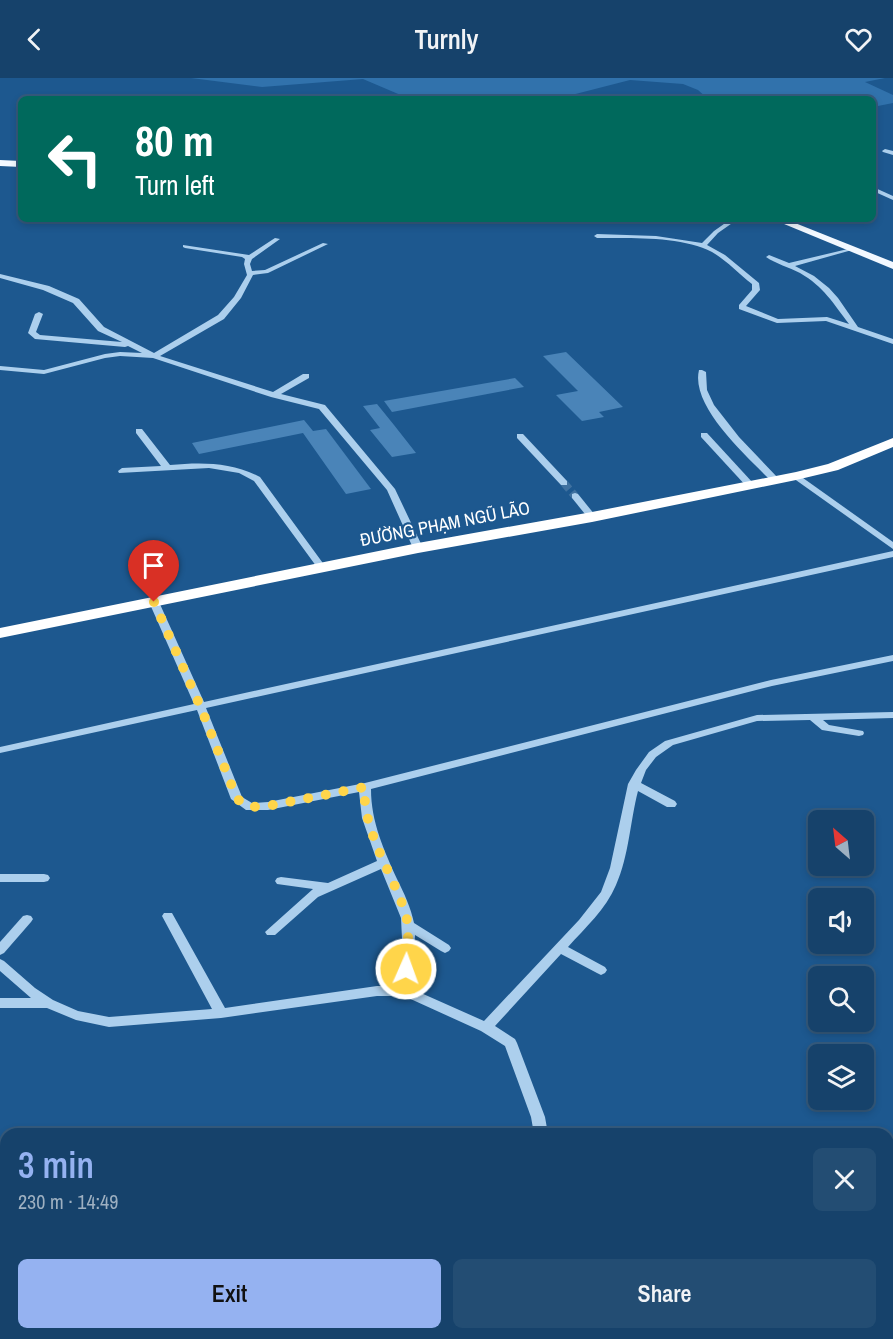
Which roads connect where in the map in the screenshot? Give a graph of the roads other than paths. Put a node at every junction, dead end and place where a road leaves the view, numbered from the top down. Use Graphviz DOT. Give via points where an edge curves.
graph roads {
  1 [pos="885,151"];
  2 [pos="893,153"];
  3 [pos="0,163"];
  4 [pos="18,164"];
  5 [pos="876,190"];
  6 [pos="893,198"];
  7 [pos="731,222"];
  8 [pos="784,222"];
  9 [pos="597,236"];
  10 [pos="277,239"];
  11 [pos="325,244"];
  12 [pos="704,245"];
  13 [pos="184,246"];
  14 [pos="850,249"];
  15 [pos="770,257"];
  16 [pos="249,258"];
  17 [pos="789,266"];
  18 [pos="893,266"];
  19 [pos="250,273"];
  20 [pos="0,276"];
  21 [pos="39,314"];
  22 [pos="857,329"];
  23 [pos="893,342"];
  24 [pos="134,346"];
  25 [pos="154,356"];
  26 [pos="0,368"];
  27 [pos="702,372"];
  28 [pos="306,376"];
  29 [pos="274,394"];
  30 [pos="139,430"];
  31 [pos="704,435"];
  32 [pos="520,436"];
  33 [pos="893,442"];
  34 [pos="167,467"];
  35 [pos="122,471"];
  36 [pos="796,476"];
  37 [pos="775,480"];
  38 [pos="564,483"];
  39 [pos="750,485"];
  40 [pos="574,495"];
  41 [pos="592,517"];
  42 [pos="893,546"];
  43 [pos="418,548"];
  44 [pos="893,554"];
  45 [pos="322,568"];
  46 [pos="154,602"];
  47 [pos="0,633"];
  48 [pos="893,658"];
  49 [pos="201,708"];
  50 [pos="893,715"];
  51 [pos="813,717"];
  52 [pos="859,734"];
  53 [pos="0,750"];
  54 [pos="634,784"];
  55 [pos="365,787"];
  56 [pos="671,804"];
  57 [pos="384,863"];
  58 [pos="0,878"];
  59 [pos="44,878"];
  60 [pos="281,881"];
  61 [pos="327,887"];
  62 [pos="168,916"];
  63 [pos="27,919"];
  64 [pos="407,925"];
  65 [pos="272,932"];
  66 [pos="445,948"];
  67 [pos="559,948"];
  68 [pos="0,950"];
  69 [pos="0,964"];
  70 [pos="601,970"];
  71 [pos="405,991"];
  72 [pos="48,1002"];
  73 [pos="0,1003"];
  74 [pos="221,1013"];
  75 [pos="486,1027"];
  76 [pos="540,1128"];
  1 -- 2 [label="street"];
  3 -- 4 [label="main road"];
  5 -- 6 [label="street"];
  7 -- 12 [label="street"];
  8 -- 14 [label="main road"];
  9 -- 12 [label="street" via="649,237"];
  10 -- 16 [label="street"];
  11 -- 19 [label="street" via="266,272"];
  12 -- 22 [label="street" via="755,283 756,290 742,307 777,321 821,318"];
  13 -- 16 [label="street"];
  14 -- 17 [label="street"];
  14 -- 18 [label="main road"];
  15 -- 17 [label="street"];
  16 -- 19 [label="street"];
  17 -- 22 [label="street" via="816,280"];
  19 -- 25 [label="street" via="221,317"];
  20 -- 24 [label="street" via="46,288 76,302 101,329"];
  21 -- 24 [label="street" via="32,333 38,337"];
  22 -- 23 [label="street"];
  24 -- 25 [label="street"];
  25 -- 26 [label="street" via="105,356 44,372"];
  25 -- 29 [label="street"];
  27 -- 37 [label="street" via="704,395 711,406"];
  28 -- 29 [label="street"];
  29 -- 43 [label="street" via="322,407 391,489"];
  30 -- 34 [label="street"];
  31 -- 39 [label="street"];
  32 -- 38 [label="street"];
  33 -- 36 [label="highway, ĐƯỜNG PHẠM NGŨ LÃO" via="832,467"];
  34 -- 35 [label="street"];
  34 -- 45 [label="street" via="224,468 244,471 257,479"];
  36 -- 37 [label="highway, ĐƯỜNG PHẠM NGŨ LÃO"];
  36 -- 42 [label="street"];
  37 -- 39 [label="highway, ĐƯỜNG PHẠM NGŨ LÃO"];
  39 -- 41 [label="highway, ĐƯỜNG PHẠM NGŨ LÃO"];
  40 -- 41 [label="street"];
  41 -- 43 [label="highway, ĐƯỜNG PHẠM NGŨ LÃO"];
  43 -- 45 [label="highway, ĐƯỜNG PHẠM NGŨ LÃO"];
  44 -- 49 [label="street"];
  45 -- 46 [label="highway, ĐƯỜNG PHẠM NGŨ LÃO"];
  46 -- 47 [label="highway, ĐƯỜNG PHẠM NGŨ LÃO"];
  46 -- 49 [label="street"];
  48 -- 55 [label="street" via="771,683"];
  49 -- 53 [label="street"];
  49 -- 55 [label="street" via="237,799 250,807"];
  50 -- 51 [label="street"];
  51 -- 52 [label="street" via="826,728"];
  51 -- 54 [label="street" via="757,718 669,743 646,759"];
  54 -- 56 [label="street"];
  54 -- 67 [label="street" via="609,888"];
  55 -- 57 [label="street" via="363,803"];
  57 -- 61 [label="street"];
  57 -- 64 [label="street" via="405,910"];
  58 -- 59 [label="street"];
  60 -- 61 [label="street"];
  61 -- 65 [label="street"];
  62 -- 74 [label="street"];
  63 -- 68 [label="street"];
  64 -- 66 [label="street"];
  64 -- 71 [label="street"];
  67 -- 70 [label="street"];
  67 -- 75 [label="street"];
  69 -- 72 [label="street"];
  71 -- 74 [label="street" via="377,991"];
  71 -- 75 [label="street"];
  72 -- 73 [label="street"];
  72 -- 74 [label="street" via="76,1015 109,1022"];
  75 -- 76 [label="street" via="504,1037 515,1050"];
}
